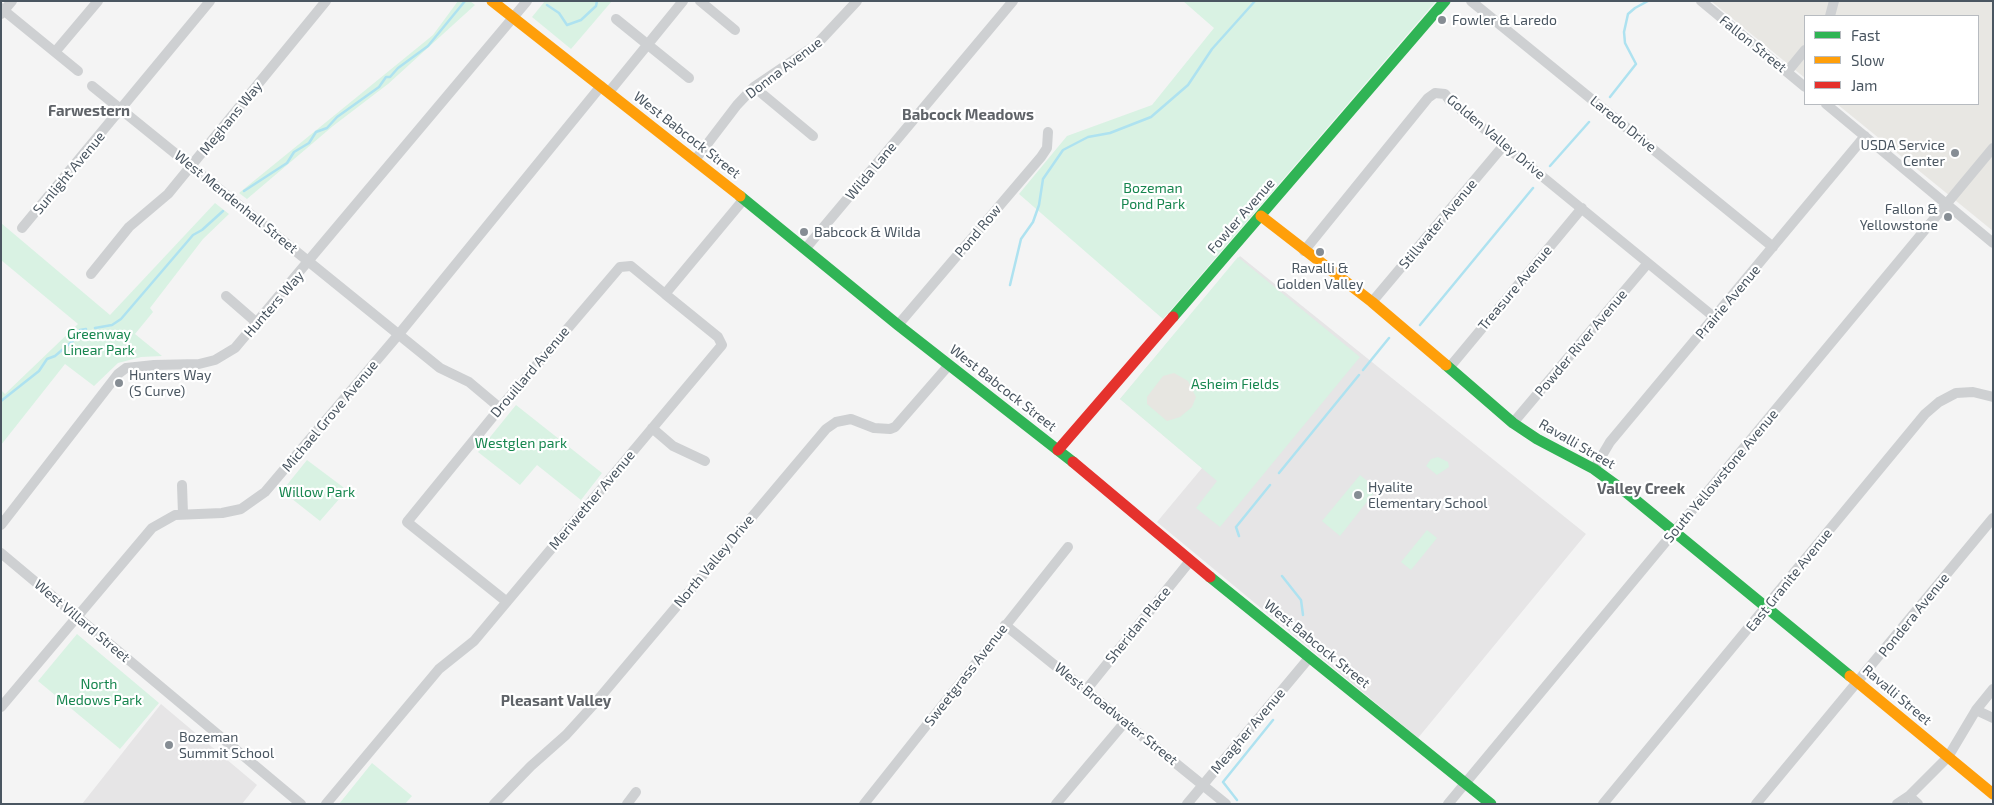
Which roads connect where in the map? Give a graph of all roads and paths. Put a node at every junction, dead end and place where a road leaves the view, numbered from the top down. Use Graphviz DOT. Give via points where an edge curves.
graph roads {
  1 [pos="12,1"];
  2 [pos="98,1"];
  3 [pos="210,1"];
  4 [pos="326,1"];
  5 [pos="492,1"];
  6 [pos="528,1"];
  7 [pos="683,1"];
  8 [pos="700,1"];
  9 [pos="857,1"];
  10 [pos="1013,1"];
  11 [pos="1445,1"];
  12 [pos="1471,1"];
  13 [pos="1702,1"];
  14 [pos="1834,1"];
  15 [pos="2,11"];
  16 [pos="1830,15"];
  17 [pos="514,18"];
  18 [pos="616,19"];
  19 [pos="735,30"];
  20 [pos="648,44"];
  21 [pos="1804,51"];
  22 [pos="55,52"];
  23 [pos="78,71"];
  24 [pos="1787,72"];
  25 [pos="689,78"];
  26 [pos="1804,85"];
  27 [pos="92,86"];
  28 [pos="754,87"];
  29 [pos="605,89"];
  30 [pos="1827,105"];
  31 [pos="122,110"];
  32 [pos="1048,132"];
  33 [pos="813,136"];
  34 [pos="1866,136"];
  35 [pos="1504,145"];
  36 [pos="1993,148"];
  37 [pos="695,160"];
  38 [pos="191,166"];
  39 [pos="744,199"];
  40 [pos="1946,204"];
  41 [pos="1582,208"];
  42 [pos="1261,216"];
  43 [pos="22,228"];
  44 [pos="1993,243"];
  45 [pos="1773,247"];
  46 [pos="806,248"];
  47 [pos="1304,251"];
  48 [pos="310,262"];
  49 [pos="1648,263"];
  50 [pos="91,274"];
  51 [pos="665,294"];
  52 [pos="226,296"];
  53 [pos="1372,302"];
  54 [pos="1714,317"];
  55 [pos="257,323"];
  56 [pos="898,325"];
  57 [pos="399,334"];
  58 [pos="949,365"];
  59 [pos="1449,368"];
  60 [pos="1993,398"];
  61 [pos="500,408"];
  62 [pos="1513,423"];
  63 [pos="652,428"];
  64 [pos="1058,450"];
  65 [pos="705,461"];
  66 [pos="1594,470"];
  67 [pos="182,485"];
  68 [pos="183,514"];
  69 [pos="1993,518"];
  70 [pos="1,525"];
  71 [pos="1674,532"];
  72 [pos="1068,547"];
  73 [pos="1,553"];
  74 [pos="1190,561"];
  75 [pos="507,602"];
  76 [pos="1767,607"];
  77 [pos="76,618"];
  78 [pos="1005,626"];
  79 [pos="1309,658"];
  80 [pos="1858,683"];
  81 [pos="1993,689"];
  82 [pos="1086,690"];
  83 [pos="1,707"];
  84 [pos="1976,710"];
  85 [pos="1993,718"];
  86 [pos="1125,722"];
  87 [pos="1948,757"];
  88 [pos="1465,783"];
  89 [pos="1203,785"];
  90 [pos="636,792"];
  91 [pos="1993,794"];
  92 [pos="1909,796"];
  93 [pos="301,804"];
  94 [pos="326,804"];
  95 [pos="494,804"];
  96 [pos="627,804"];
  97 [pos="864,804"];
  98 [pos="1056,804"];
  99 [pos="1187,804"];
  100 [pos="1226,804"];
  101 [pos="1448,804"];
  102 [pos="1491,804"];
  103 [pos="1603,804"];
  104 [pos="1756,804"];
  105 [pos="1896,804"];
  106 [pos="1918,804"];
  1 -- 15 [label="street"];
  2 -- 22 [label="street"];
  3 -- 31 [label="street, Sunlight Avenue"];
  4 -- 38 [label="street, Meghans Way"];
  5 -- 17 [label="street, West Babcock Street"];
  6 -- 17 [label="street, Hunters Way"];
  7 -- 20 [label="street, Michael Grove Avenue"];
  8 -- 19 [label="street"];
  9 -- 28 [label="street, Donna Avenue" via="816,45"];
  10 -- 46 [label="street, Wilda Lane"];
  11 -- 42 [label="street, Fowler Avenue"];
  12 -- 45 [label="street, Laredo Drive"];
  13 -- 24 [label="street, Fallon Street"];
  14 -- 16 [label="street"];
  15 -- 22 [label="street"];
  17 -- 29 [label="street, West Babcock Street"];
  17 -- 48 [label="street, Hunters Way"];
  18 -- 20 [label="street"];
  20 -- 25 [label="street"];
  20 -- 29 [label="street, Michael Grove Avenue"];
  21 -- 24 [label="street"];
  22 -- 23 [label="street"];
  24 -- 26 [label="street, Fallon Street"];
  27 -- 31 [label="street, West Mendenhall Street"];
  28 -- 33 [label="street"];
  28 -- 37 [label="street, Donna Avenue"];
  29 -- 37 [label="street, West Babcock Street"];
  29 -- 57 [label="street, Michael Grove Avenue"];
  30 -- 34 [label="street"];
  31 -- 38 [label="street, West Mendenhall Street"];
  31 -- 43 [label="street, Sunlight Avenue"];
  32 -- 56 [label="street, Pond Row" via="1047,148 1041,157"];
  34 -- 40 [label="street"];
  34 -- 45 [label="street, Prairie Avenue"];
  35 -- 41 [label="street, Golden Valley Drive"];
  35 -- 47 [label="street, Golden Valley Drive" via="1450,101 1446,94 1435,92"];
  35 -- 53 [label="street, Stillwater Avenue"];
  36 -- 40 [label="street, South Yellowstone Avenue"];
  37 -- 39 [label="street, West Babcock Street"];
  38 -- 48 [label="street, West Mendenhall Street"];
  38 -- 50 [label="street, Meghans Way" via="156,206 129,227"];
  39 -- 46 [label="street, West Babcock Street"];
  39 -- 51 [label="street"];
  40 -- 44 [label="street"];
  40 -- 71 [label="street, South Yellowstone Avenue"];
  41 -- 49 [label="street, Golden Valley Drive"];
  41 -- 59 [label="street, Treasure Avenue"];
  42 -- 47 [label="street, Ravalli Street"];
  42 -- 64 [label="street, Fowler Avenue"];
  45 -- 54 [label="street, Prairie Avenue"];
  46 -- 56 [label="street, West Babcock Street"];
  47 -- 53 [label="street, Ravalli Street"];
  48 -- 55 [label="street, Hunters Way"];
  48 -- 57 [label="street, West Mendenhall Street"];
  49 -- 54 [label="street, Golden Valley Drive"];
  49 -- 62 [label="street, Powder River Avenue"];
  51 -- 61 [label="street, Drouillard Avenue" via="631,266 620,267"];
  51 -- 63 [label="street, Meriwether Avenue" via="718,337 722,344"];
  52 -- 55 [label="street"];
  53 -- 59 [label="street, Ravalli Street"];
  54 -- 66 [label="street, Prairie Avenue" via="1610,442"];
  55 -- 70 [label="street, Hunters Way" via="235,348 215,360 199,364 126,368 118,374"];
  56 -- 58 [label="street, West Babcock Street"];
  57 -- 61 [label="street, West Mendenhall Street" via="440,368 469,382"];
  57 -- 68 [label="street, Michael Grove Avenue" via="256,500 247,507 229,512"];
  58 -- 64 [label="street, West Babcock Street"];
  58 -- 95 [label="street, North Valley Drive" via="895,428 874,428 851,419 836,422 826,429 596,702"];
  59 -- 62 [label="street, Ravalli Street"];
  60 -- 76 [label="street, East Granite Avenue" via="1973,392 1956,393 1925,414"];
  61 -- 75 [label="street, Drouillard Avenue" via="407,522"];
  62 -- 66 [label="street, Ravalli Street" via="1537,440"];
  63 -- 65 [label="street" via="673,446"];
  63 -- 75 [label="street, Meriwether Avenue"];
  64 -- 74 [label="street, West Babcock Street"];
  66 -- 71 [label="street, Ravalli Street" via="1628,493"];
  67 -- 68 [label="street"];
  68 -- 77 [label="street, Michael Grove Avenue" via="159,523 146,534"];
  69 -- 80 [label="street, Pondera Avenue"];
  71 -- 76 [label="street, Ravalli Street"];
  71 -- 88 [label="street, South Yellowstone Avenue"];
  72 -- 78 [label="street, Sweetgrass Avenue"];
  73 -- 77 [label="street, West Villard Street"];
  74 -- 79 [label="street, West Babcock Street"];
  74 -- 82 [label="street, Sheridan Place"];
  75 -- 94 [label="street, Meriwether Avenue" via="465,650 439,669"];
  76 -- 80 [label="street, Ravalli Street"];
  76 -- 103 [label="street, East Granite Avenue"];
  77 -- 83 [label="street, Michael Grove Avenue"];
  77 -- 93 [label="street, West Villard Street"];
  78 -- 82 [label="street, West Broadwater Street"];
  78 -- 97 [label="street, Sweetgrass Avenue"];
  79 -- 88 [label="street, West Babcock Street"];
  79 -- 89 [label="street, Meagher Avenue"];
  80 -- 87 [label="street, Ravalli Street"];
  80 -- 104 [label="street, Pondera Avenue"];
  81 -- 84 [label="street"];
  82 -- 86 [label="street, West Broadwater Street"];
  84 -- 85 [label="street"];
  84 -- 87 [label="street"];
  86 -- 89 [label="street, West Broadwater Street"];
  86 -- 98 [label="street"];
  87 -- 91 [label="street, Ravalli Street"];
  87 -- 92 [label="street"];
  88 -- 101 [label="street, South Yellowstone Avenue"];
  88 -- 102 [label="street, West Babcock Street"];
  89 -- 99 [label="street, Meagher Avenue"];
  89 -- 100 [label="street, West Broadwater Street"];
  90 -- 96 [label="street"];
  92 -- 105 [label="street"];
  92 -- 106 [label="street"];
}
